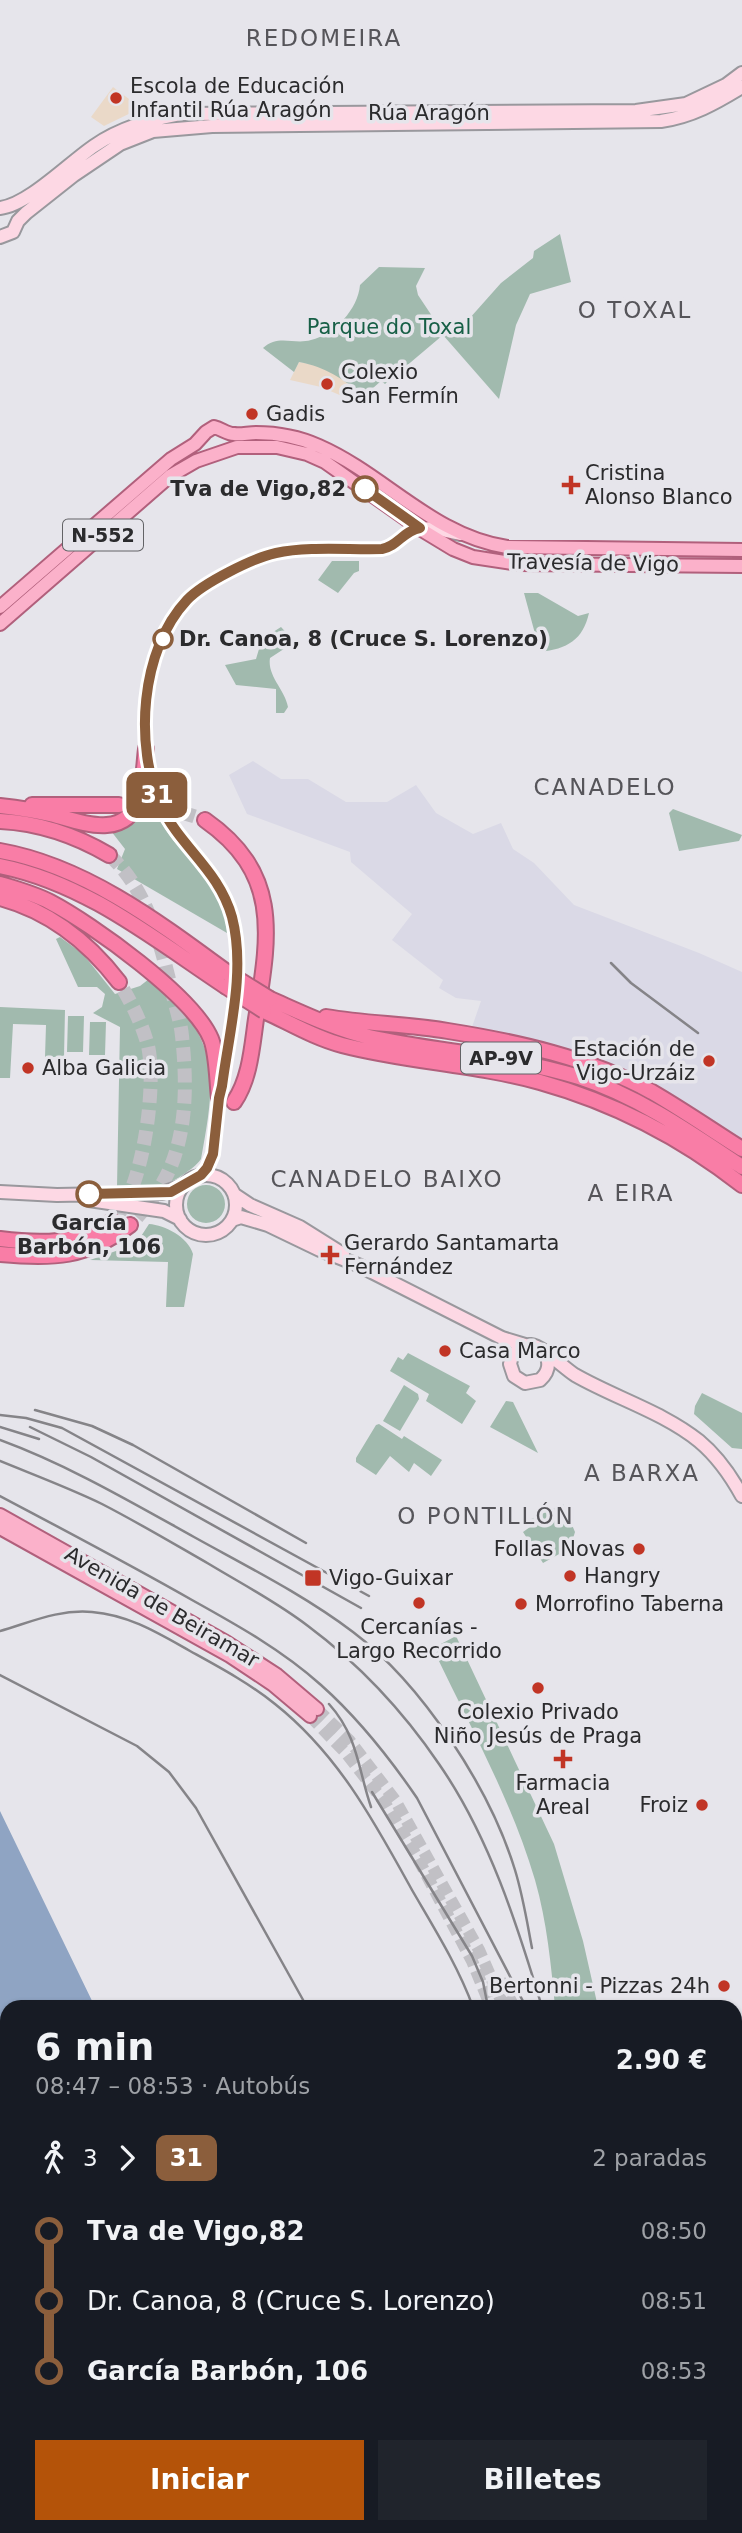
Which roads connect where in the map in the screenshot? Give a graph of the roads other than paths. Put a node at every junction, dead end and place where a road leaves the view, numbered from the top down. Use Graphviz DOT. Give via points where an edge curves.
graph roads {
  1 [pos="742,73"];
  2 [pos="742,87"];
  3 [pos="686,104"];
  4 [pos="683,122"];
  5 [pos="4,208"];
  6 [pos="18,221"];
  7 [pos="1,235"];
  8 [pos="226,433"];
  9 [pos="203,436"];
  10 [pos="218,453"];
  11 [pos="420,528"];
  12 [pos="460,534"];
  13 [pos="742,550"];
  14 [pos="742,566"];
  15 [pos="0,607"];
  16 [pos="0,624"];
  17 [pos="146,749"];
  18 [pos="119,805"];
  19 [pos="0,806"];
  20 [pos="205,820"];
  21 [pos="0,821"];
  22 [pos="0,851"];
  23 [pos="109,855"];
  24 [pos="0,866"];
  25 [pos="0,884"];
  26 [pos="0,898"];
  27 [pos="226,980"];
  28 [pos="119,982"];
  29 [pos="267,1005"];
  30 [pos="299,1012"];
  31 [pos="219,1098"];
  32 [pos="234,1102"];
  33 [pos="742,1149"];
  34 [pos="699,1153"];
  35 [pos="742,1169"];
  36 [pos="742,1176"];
  37 [pos="742,1185"];
  38 [pos="182,1186"];
  39 [pos="0,1192"];
  40 [pos="57,1195"];
  41 [pos="235,1195"];
  42 [pos="180,1219"];
  43 [pos="232,1220"];
  44 [pos="113,1221"];
  45 [pos="130,1225"];
  46 [pos="0,1239"];
  47 [pos="0,1254"];
  48 [pos="358,1265"];
  49 [pos="502,1338"];
  50 [pos="525,1345"];
  51 [pos="546,1353"];
  52 [pos="512,1354"];
  53 [pos="545,1375"];
  54 [pos="575,1375"];
  55 [pos="742,1496"];
  56 [pos="0,1515"];
  57 [pos="0,1528"];
  58 [pos="103,1579"];
  59 [pos="313,1712"];
  1 -- 3 [label="main road, Rúa Aragón"];
  2 -- 4 [label="main road, Rúa Aragón"];
  3 -- 4 [label="main road" via="681,111"];
  3 -- 5 [label="main road, Rúa Aragón" via="636,111 180,114 114,134 25,199"];
  4 -- 6 [label="main road, Rúa Aragón" via="212,126 153,131 109,150"];
  5 -- 6 [label="main road, Rúa Aragón" via="15,213"];
  6 -- 7 [label="main road, Rúa Aragón" via="12,232"];
  8 -- 9 [label="main road" via="214,428"];
  8 -- 10 [label="main road" via="228,445"];
  8 -- 12 [label="main road, Travesía de Vigo" via="284,436 316,444"];
  9 -- 10 [label="main road" via="203,447"];
  9 -- 15 [label="main road, N-552"];
  10 -- 11 [label="main road, Travesía de Vigo" via="244,446 307,454 343,473"];
  10 -- 16 [label="main road, Travesía de Vigo / N-552" via="170,476"];
  11 -- 12 [label="main road"];
  11 -- 14 [label="main road, Travesía de Vigo" via="463,554 518,564"];
  12 -- 13 [label="main road, Travesía de Vigo" via="507,547"];
  17 -- 19 [label="highway" via="139,798 130,813 116,823 85,825"];
  18 -- 19 [label="highway"];
  20 -- 32 [label="highway" via="227,836 249,862 264,907 265,958 252,1048 244,1085"];
  21 -- 23 [label="highway" via="50,829"];
  22 -- 27 [label="highway, AP-9V" via="53,865 94,885 182,939"];
  24 -- 27 [label="highway, AP-9V" via="49,879 90,898"];
  25 -- 31 [label="highway" via="50,902 86,925 193,1010 212,1040"];
  26 -- 28 [label="highway" via="58,923"];
  27 -- 29 [label="highway, AP-9V, bridge"];
  29 -- 30 [label="highway, AP-9V"];
  29 -- 34 [label="highway, AP-9V" via="339,1044 490,1071 578,1093 651,1124"];
  30 -- 33 [label="highway" via="454,1032 563,1056 650,1092"];
  30 -- 35 [label="highway, AP-9V" via="369,1037 495,1057 581,1078 618,1092"];
  34 -- 36 [label="highway"];
  34 -- 37 [label="highway"];
  38 -- 40 [label="main road" via="162,1193"];
  38 -- 41 [label="main road" via="195,1176 212,1175 226,1182"];
  38 -- 42 [label="main road" via="176,1202"];
  39 -- 40 [label="main road"];
  40 -- 42 [label="main road" via="156,1209"];
  41 -- 43 [label="main road"];
  41 -- 48 [label="main road" via="300,1227"];
  42 -- 43 [label="main road" via="190,1230 205,1235 219,1232"];
  43 -- 48 [label="main road" via="252,1219"];
  44 -- 46 [label="highway" via="60,1241"];
  45 -- 47 [label="highway" via="99,1245 62,1257"];
  48 -- 49 [label="main road"];
  49 -- 50 [label="main road"];
  49 -- 52 [label="main road"];
  50 -- 51 [label="main road"];
  50 -- 52 [label="main road"];
  51 -- 53 [label="main road"];
  51 -- 54 [label="main road"];
  52 -- 53 [label="main road" via="511,1368 519,1380 531,1383"];
  53 -- 54 [label="main road"];
  54 -- 55 [label="main road" via="698,1441"];
  56 -- 58 [label="main road, Avenida de Beiramar"];
  57 -- 58 [label="main road, Avenida de Beiramar"];
  58 -- 59 [label="main road, Avenida de Beiramar"];
}
